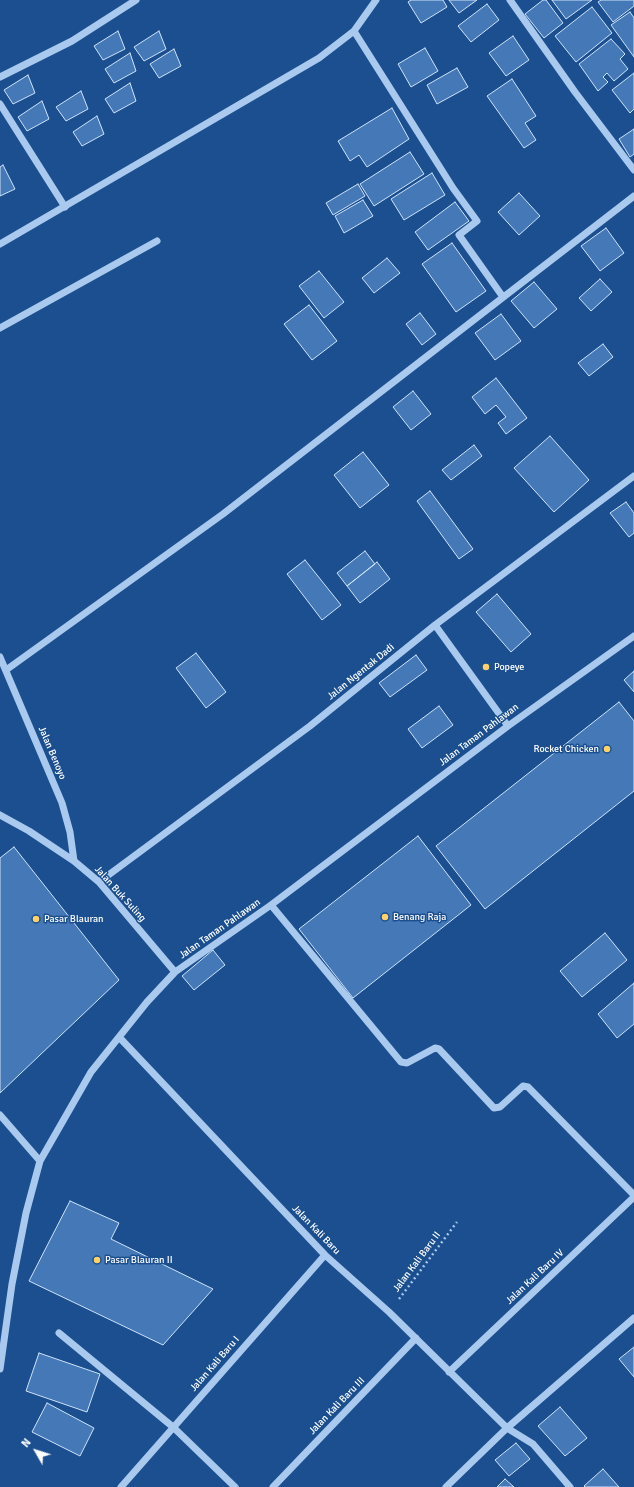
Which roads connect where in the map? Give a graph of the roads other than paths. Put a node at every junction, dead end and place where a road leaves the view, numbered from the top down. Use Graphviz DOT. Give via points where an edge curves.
graph roads {
  1 [pos="136,0"];
  2 [pos="376,0"];
  3 [pos="510,0"];
  4 [pos="354,31"];
  5 [pos="0,77"];
  6 [pos="0,104"];
  7 [pos="634,170"];
  8 [pos="634,196"];
  9 [pos="65,206"];
  10 [pos="157,241"];
  11 [pos="0,244"];
  12 [pos="503,297"];
  13 [pos="0,328"];
  14 [pos="634,476"];
  15 [pos="436,625"];
  16 [pos="634,636"];
  17 [pos="0,657"];
  18 [pos="6,670"];
  19 [pos="508,726"];
  20 [pos="0,815"];
  21 [pos="74,860"];
  22 [pos="99,882"];
  23 [pos="271,905"];
  24 [pos="174,972"];
  25 [pos="119,1037"];
  26 [pos="0,1114"];
  27 [pos="40,1161"];
  28 [pos="634,1196"];
  29 [pos="325,1255"];
  30 [pos="634,1318"];
  31 [pos="59,1333"];
  32 [pos="416,1338"];
  33 [pos="0,1369"];
  34 [pos="448,1372"];
  35 [pos="173,1427"];
  36 [pos="507,1428"];
  37 [pos="121,1487"];
  38 [pos="235,1487"];
  39 [pos="273,1487"];
  40 [pos="446,1487"];
  41 [pos="570,1487"];
  1 -- 5 [label="street" via="72,41"];
  2 -- 4 [label="street"];
  3 -- 7 [label="street"];
  4 -- 9 [label="street" via="319,58"];
  4 -- 12 [label="street" via="453,188 477,221 459,236"];
  6 -- 9 [label="street"];
  8 -- 12 [label="street"];
  9 -- 11 [label="street"];
  10 -- 13 [label="street"];
  12 -- 18 [label="street" via="224,514"];
  14 -- 15 [label="street, Jalan Ngentak Dadi"];
  15 -- 19 [label="street"];
  15 -- 22 [label="street, Jalan Ngentak Dadi" via="310,726"];
  16 -- 19 [label="street, Jalan Taman Pahlawan"];
  17 -- 18 [label="street, Jalan Benoyo"];
  18 -- 21 [label="street, Jalan Benoyo" via="62,803"];
  19 -- 23 [label="street, Jalan Taman Pahlawan"];
  20 -- 21 [label="street, Jalan Buk Suling"];
  21 -- 22 [label="street, Jalan Buk Suling"];
  22 -- 24 [label="street, Jalan Buk Suling"];
  23 -- 24 [label="street, Jalan Taman Pahlawan"];
  23 -- 28 [label="street, Jalan Kali Baru IV" via="401,1062 407,1064 431,1050 439,1049 494,1108 500,1107 524,1086 528,1086"];
  24 -- 25 [label="street, Jalan Taman Pahlawan"];
  25 -- 27 [label="street, Jalan Taman Pahlawan" via="91,1072"];
  25 -- 29 [label="street, Jalan Kali Baru"];
  26 -- 27 [label="street"];
  27 -- 33 [label="street, Jalan Taman Pahlawan" via="26,1213"];
  28 -- 34 [label="street, Jalan Kali Baru IV"];
  29 -- 32 [label="street, Jalan Kali Baru"];
  29 -- 35 [label="street, Jalan Kali Baru I"];
  30 -- 36 [label="street"];
  31 -- 35 [label="street"];
  32 -- 34 [label="street, Jalan Kali Baru"];
  32 -- 39 [label="street, Jalan Kali Baru III"];
  34 -- 36 [label="street, Jalan Kali Baru"];
  35 -- 37 [label="street, Jalan Kali Baru I"];
  35 -- 38 [label="street"];
  36 -- 40 [label="street"];
  36 -- 41 [label="street, Jalan Kali Baru" via="533,1444"];
}
